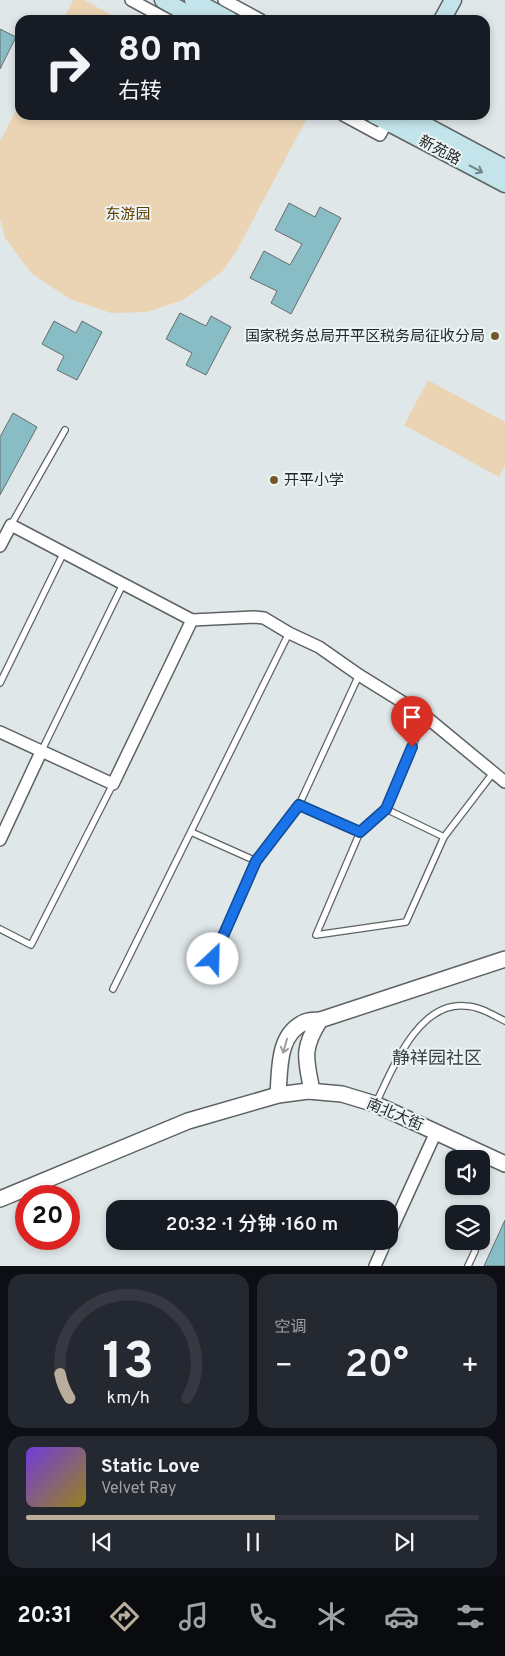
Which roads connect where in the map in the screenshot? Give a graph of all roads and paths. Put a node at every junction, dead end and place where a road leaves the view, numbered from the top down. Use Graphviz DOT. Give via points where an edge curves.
graph roads {
  1 [pos="130,0"];
  2 [pos="162,0"];
  3 [pos="193,0"];
  4 [pos="224,0"];
  5 [pos="453,0"];
  6 [pos="158,15"];
  7 [pos="190,15"];
  8 [pos="221,15"];
  9 [pos="252,15"];
  10 [pos="445,15"];
  11 [pos="352,120"];
  12 [pos="383,120"];
  13 [pos="389,120"];
  14 [pos="415,120"];
  15 [pos="505,168"];
  16 [pos="505,184"];
  17 [pos="65,430"];
  18 [pos="11,526"];
  19 [pos="0,545"];
  20 [pos="64,552"];
  21 [pos="123,584"];
  22 [pos="192,620"];
  23 [pos="289,633"];
  24 [pos="359,675"];
  25 [pos="0,683"];
  26 [pos="425,716"];
  27 [pos="0,732"];
  28 [pos="41,752"];
  29 [pos="493,773"];
  30 [pos="505,782"];
  31 [pos="113,784"];
  32 [pos="299,805"];
  33 [pos="386,809"];
  34 [pos="190,832"];
  35 [pos="360,832"];
  36 [pos="444,837"];
  37 [pos="0,840"];
  38 [pos="256,861"];
  39 [pos="0,930"];
  40 [pos="213,959"];
  41 [pos="505,960"];
  42 [pos="113,989"];
  43 [pos="320,1020"];
  44 [pos="505,1021"];
  45 [pos="312,1091"];
  46 [pos="278,1095"];
  47 [pos="375,1104"];
  48 [pos="436,1132"];
  49 [pos="505,1164"];
  50 [pos="0,1199"];
  51 [pos="398,1215"];
  52 [pos="382,1250"];
  53 [pos="475,1251"];
  54 [pos="375,1266"];
  55 [pos="468,1266"];
  1 -- 6 [label="street"];
  2 -- 7 [label="main road"];
  3 -- 8 [label="main road"];
  4 -- 9 [label="street"];
  5 -- 10 [label="main road"];
  11 -- 12 [label="street" via="380,135"];
  13 -- 16 [label="main road, 新苑路, one-way"];
  14 -- 15 [label="main road, 新苑路"];
  17 -- 18 [label="lane"];
  18 -- 19 [label="street"];
  18 -- 20 [label="street"];
  20 -- 21 [label="street"];
  20 -- 25 [label="lane"];
  21 -- 22 [label="street"];
  21 -- 28 [label="lane"];
  22 -- 23 [label="street" via="264,618"];
  22 -- 31 [label="street"];
  23 -- 24 [label="street" via="318,647"];
  23 -- 34 [label="lane"];
  24 -- 26 [label="street"];
  24 -- 32 [label="lane"];
  26 -- 29 [label="street"];
  26 -- 33 [label="lane"];
  27 -- 28 [label="street"];
  28 -- 31 [label="street"];
  28 -- 37 [label="street"];
  29 -- 30 [label="street"];
  29 -- 36 [label="lane"];
  31 -- 39 [label="lane" via="31,945"];
  32 -- 35 [label="lane"];
  32 -- 38 [label="lane"];
  33 -- 35 [label="lane"];
  33 -- 36 [label="lane"];
  34 -- 38 [label="lane"];
  34 -- 42 [label="lane"];
  35 -- 36 [label="lane" via="316,935 406,922"];
  38 -- 40 [label="lane"];
  41 -- 43 [label="street"];
  43 -- 45 [label="street" via="306,1050"];
  43 -- 46 [label="street, one-way" via="306,1021 292,1030 285,1041"];
  44 -- 47 [label="lane" via="464,1005 432,1016 399,1054"];
  45 -- 46 [label="street, 南北大街"];
  45 -- 47 [label="street, 南北大街" via="342,1094"];
  46 -- 50 [label="street, 南北大街" via="188,1121"];
  47 -- 48 [label="street, 南北大街"];
  48 -- 49 [label="street, 南北大街"];
  48 -- 51 [label="street"];
  52 -- 54 [label="street"];
  53 -- 55 [label="lane"];
}
